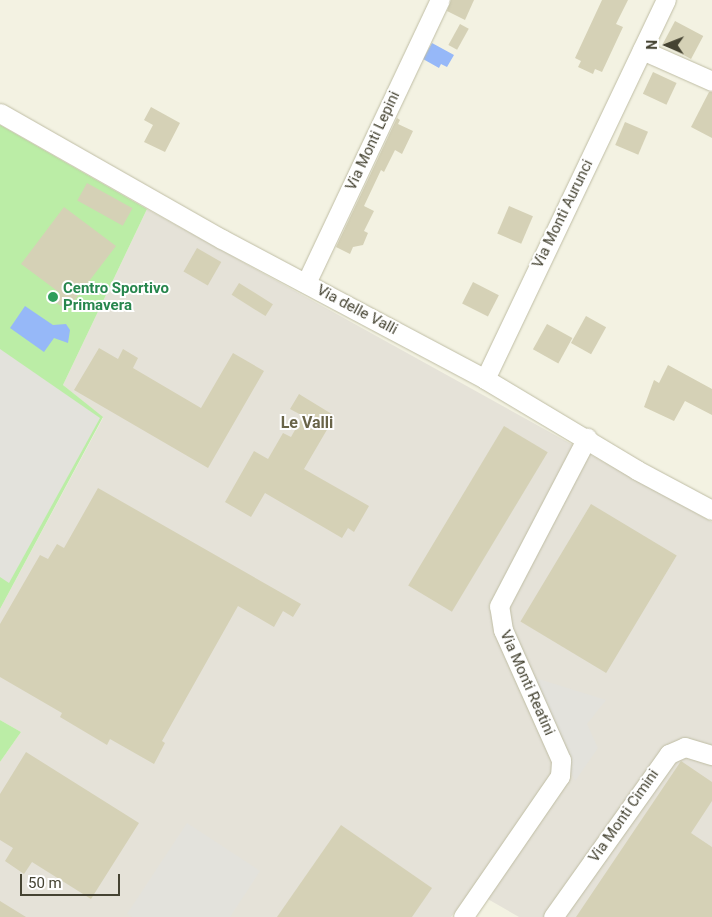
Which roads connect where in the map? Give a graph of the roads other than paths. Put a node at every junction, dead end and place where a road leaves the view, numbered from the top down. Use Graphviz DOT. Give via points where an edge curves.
graph roads {
  1 [pos="440,0"];
  2 [pos="666,0"];
  3 [pos="642,50"];
  4 [pos="712,81"];
  5 [pos="0,113"];
  6 [pos="306,283"];
  7 [pos="484,379"];
  8 [pos="587,438"];
  9 [pos="712,510"];
  10 [pos="712,754"];
  11 [pos="463,917"];
  12 [pos="553,917"];
  1 -- 6 [label="street, Via Monti Lepini"];
  2 -- 3 [label="street, Via Monti Aurunci"];
  3 -- 4 [label="street"];
  3 -- 7 [label="street, Via Monti Aurunci"];
  5 -- 6 [label="street, Via delle Valli"];
  6 -- 7 [label="street, Via delle Valli"];
  7 -- 8 [label="street, Via delle Valli"];
  8 -- 9 [label="street, Via delle Valli" via="637,470"];
  8 -- 11 [label="street, Via Monti Reatini" via="499,606 503,630 561,760 560,776"];
  10 -- 12 [label="street, Via Monti Cimini" via="685,747 668,754"];
}
